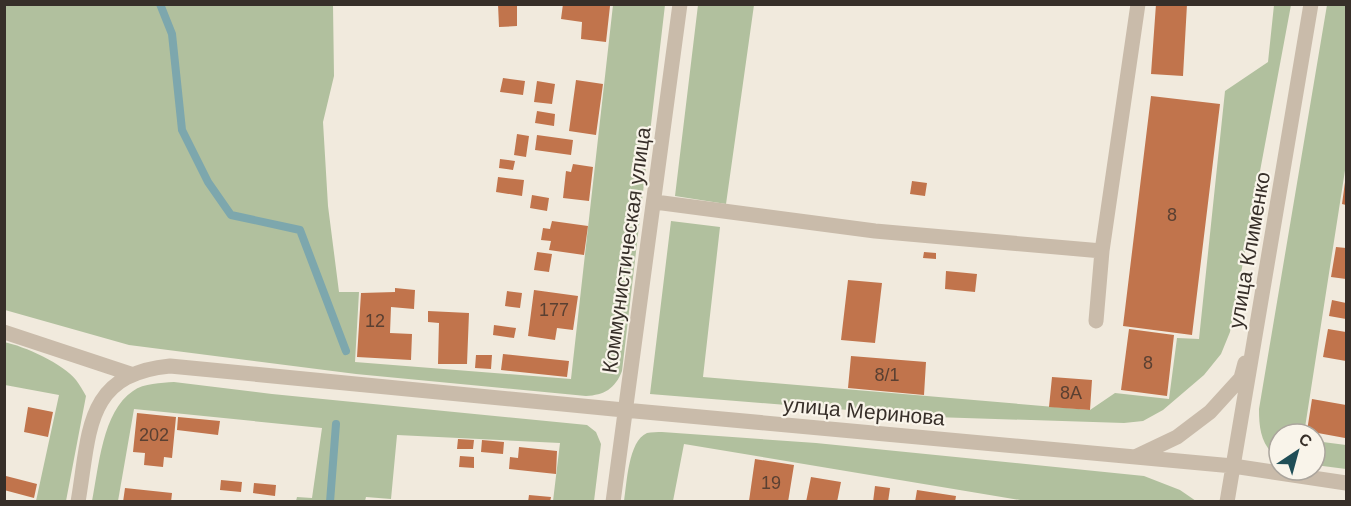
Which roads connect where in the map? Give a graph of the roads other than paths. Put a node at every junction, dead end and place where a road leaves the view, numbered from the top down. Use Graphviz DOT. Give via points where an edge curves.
graph roads {
  1 [pos="680,4"];
  2 [pos="1138,4"];
  3 [pos="1311,4"];
  4 [pos="655,202"];
  5 [pos="1102,251"];
  6 [pos="1259,317"];
  7 [pos="1096,321"];
  8 [pos="4,332"];
  9 [pos="131,374"];
  10 [pos="624,410"];
  11 [pos="1137,457"];
  12 [pos="1233,466"];
  13 [pos="1347,483"];
  14 [pos="78,501"];
  15 [pos="614,501"];
  16 [pos="1227,501"];
  1 -- 4 [label="street, Коммунистическая улица"];
  2 -- 5 [label="street"];
  3 -- 6 [label="street, улица Клименко"];
  4 -- 5 [label="street" via="875,231"];
  4 -- 10 [label="street, Коммунистическая улица"];
  5 -- 7 [label="street"];
  6 -- 11 [label="street" via="1240,378 1210,412 1177,437"];
  6 -- 12 [label="street, улица Клименко"];
  8 -- 9 [label="street"];
  9 -- 10 [label="street, улица Меринова" via="170,366"];
  9 -- 14 [label="street" via="117,382 97,407"];
  10 -- 11 [label="street, улица Меринова"];
  10 -- 15 [label="street, Коммунистическая улица"];
  11 -- 12 [label="street, улица Меринова"];
  12 -- 13 [label="street, улица Меринова"];
  12 -- 16 [label="street, улица Клименко"];
}
